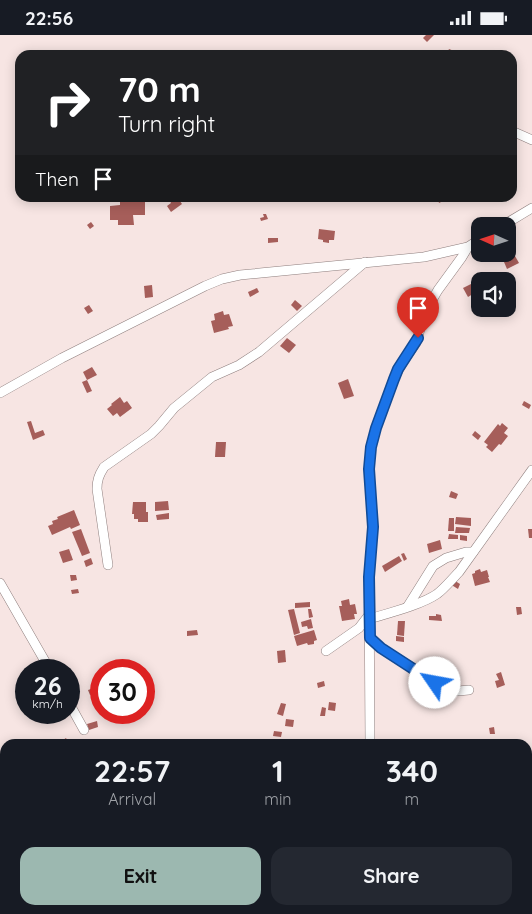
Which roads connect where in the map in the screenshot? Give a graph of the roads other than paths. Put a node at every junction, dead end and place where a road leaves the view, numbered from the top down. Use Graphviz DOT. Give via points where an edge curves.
graph roads {
  1 [pos="517,133"];
  2 [pos="532,140"];
  3 [pos="532,208"];
  4 [pos="516,218"];
  5 [pos="471,245"];
  6 [pos="468,247"];
  7 [pos="365,262"];
  8 [pos="0,393"];
  9 [pos="532,470"];
  10 [pos="473,552"];
  11 [pos="108,565"];
  12 [pos="0,583"];
  13 [pos="408,606"];
  14 [pos="369,617"];
  15 [pos="370,638"];
  16 [pos="326,651"];
  17 [pos="44,659"];
  18 [pos="469,690"];
  19 [pos="80,723"];
  20 [pos="84,730"];
  21 [pos="370,739"];
  1 -- 2 [label="street"];
  3 -- 4 [label="street"];
  5 -- 6 [label="street"];
  6 -- 7 [label="street" via="424,257"];
  6 -- 14 [label="street" via="425,312 416,343 398,369 376,428 369,469 373,527"];
  7 -- 8 [label="street" via="222,279 62,358"];
  7 -- 11 [label="street" via="259,352 212,377 174,408 151,434 104,467 97,489"];
  9 -- 10 [label="street"];
  10 -- 13 [label="street" via="447,585 424,601"];
  10 -- 13 [label="street" via="446,558 433,566"];
  12 -- 17 [label="street"];
  13 -- 14 [label="street"];
  14 -- 15 [label="street"];
  14 -- 16 [label="street"];
  15 -- 18 [label="street" via="447,690"];
  15 -- 21 [label="street"];
  19 -- 20 [label="street"];
}
